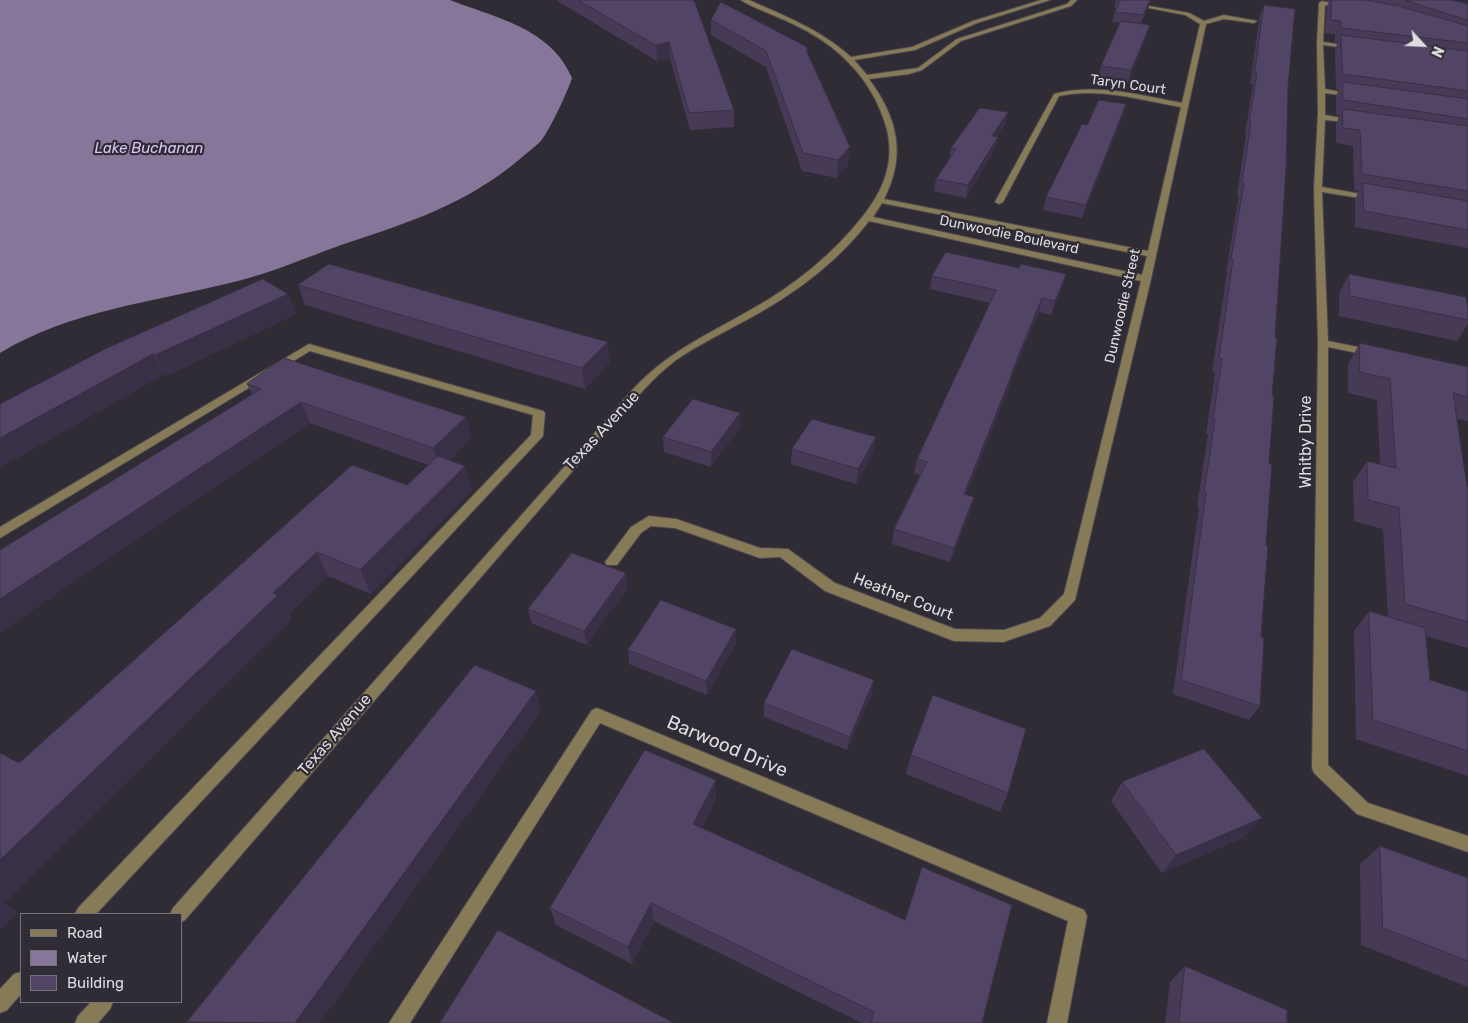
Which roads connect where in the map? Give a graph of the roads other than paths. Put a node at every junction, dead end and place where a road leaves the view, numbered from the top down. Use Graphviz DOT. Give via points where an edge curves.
graph roads {
  1 [pos="744,0"];
  2 [pos="1047,0"];
  3 [pos="1074,0"];
  4 [pos="1151,7"];
  5 [pos="1349,8"];
  6 [pos="1254,21"];
  7 [pos="1202,22"];
  8 [pos="1320,43"];
  9 [pos="1359,48"];
  10 [pos="849,58"];
  11 [pos="866,77"];
  12 [pos="1322,91"];
  13 [pos="1361,96"];
  14 [pos="1185,106"];
  15 [pos="1322,116"];
  16 [pos="1361,122"];
  17 [pos="1318,188"];
  18 [pos="879,200"];
  19 [pos="1384,200"];
  20 [pos="999,202"];
  21 [pos="866,218"];
  22 [pos="1150,254"];
  23 [pos="1146,279"];
  24 [pos="1323,343"];
  25 [pos="1381,355"];
  26 [pos="0,533"];
  27 [pos="612,562"];
  28 [pos="1070,596"];
  29 [pos="1468,844"];
  30 [pos="85,913"];
  31 [pos="180,913"];
  32 [pos="20,982"];
  33 [pos="0,1003"];
  34 [pos="102,1003"];
  35 [pos="85,1023"];
  36 [pos="398,1023"];
  37 [pos="1057,1023"];
  1 -- 10 [label="street, Texas Avenue" via="796,23"];
  2 -- 10 [label="street" via="975,22 913,49"];
  3 -- 11 [label="street" via="1069,5 959,40 920,69"];
  4 -- 7 [label="street" via="1187,14"];
  5 -- 8 [label="street, Whitby Drive" via="1322,3"];
  6 -- 7 [label="street" via="1224,17"];
  7 -- 14 [label="street, Dunwoodie Street"];
  8 -- 9 [label="street"];
  8 -- 12 [label="street, Whitby Drive"];
  10 -- 11 [label="street, Texas Avenue"];
  11 -- 18 [label="street, Texas Avenue" via="887,114 892,147 892,171"];
  12 -- 13 [label="street"];
  12 -- 15 [label="street, Whitby Drive"];
  14 -- 20 [label="street, Taryn Court" via="1095,91 1072,90 1056,95"];
  14 -- 22 [label="street, Dunwoodie Street"];
  15 -- 16 [label="street"];
  15 -- 17 [label="street, Whitby Drive"];
  17 -- 19 [label="street"];
  17 -- 24 [label="street, Whitby Drive"];
  18 -- 21 [label="street, Texas Avenue"];
  18 -- 22 [label="street, Dunwoodie Boulevard"];
  21 -- 23 [label="street, Dunwoodie Boulevard"];
  21 -- 31 [label="street, Texas Avenue" via="844,244 806,278 670,360 610,420"];
  22 -- 23 [label="street, Dunwoodie Street"];
  23 -- 28 [label="street, Dunwoodie Street"];
  24 -- 25 [label="street"];
  24 -- 29 [label="street, Whitby Drive" via="1320,768 1363,809"];
  26 -- 30 [label="street" via="309,347 539,413 537,436"];
  27 -- 28 [label="street, Heather Court" via="636,530 649,521 676,524 760,553 783,552 830,588 954,635 1004,636 1045,622"];
  32 -- 33 [label="street"];
  34 -- 35 [label="street"];
  36 -- 37 [label="street, Barwood Drive" via="596,715 1078,916"];
}
